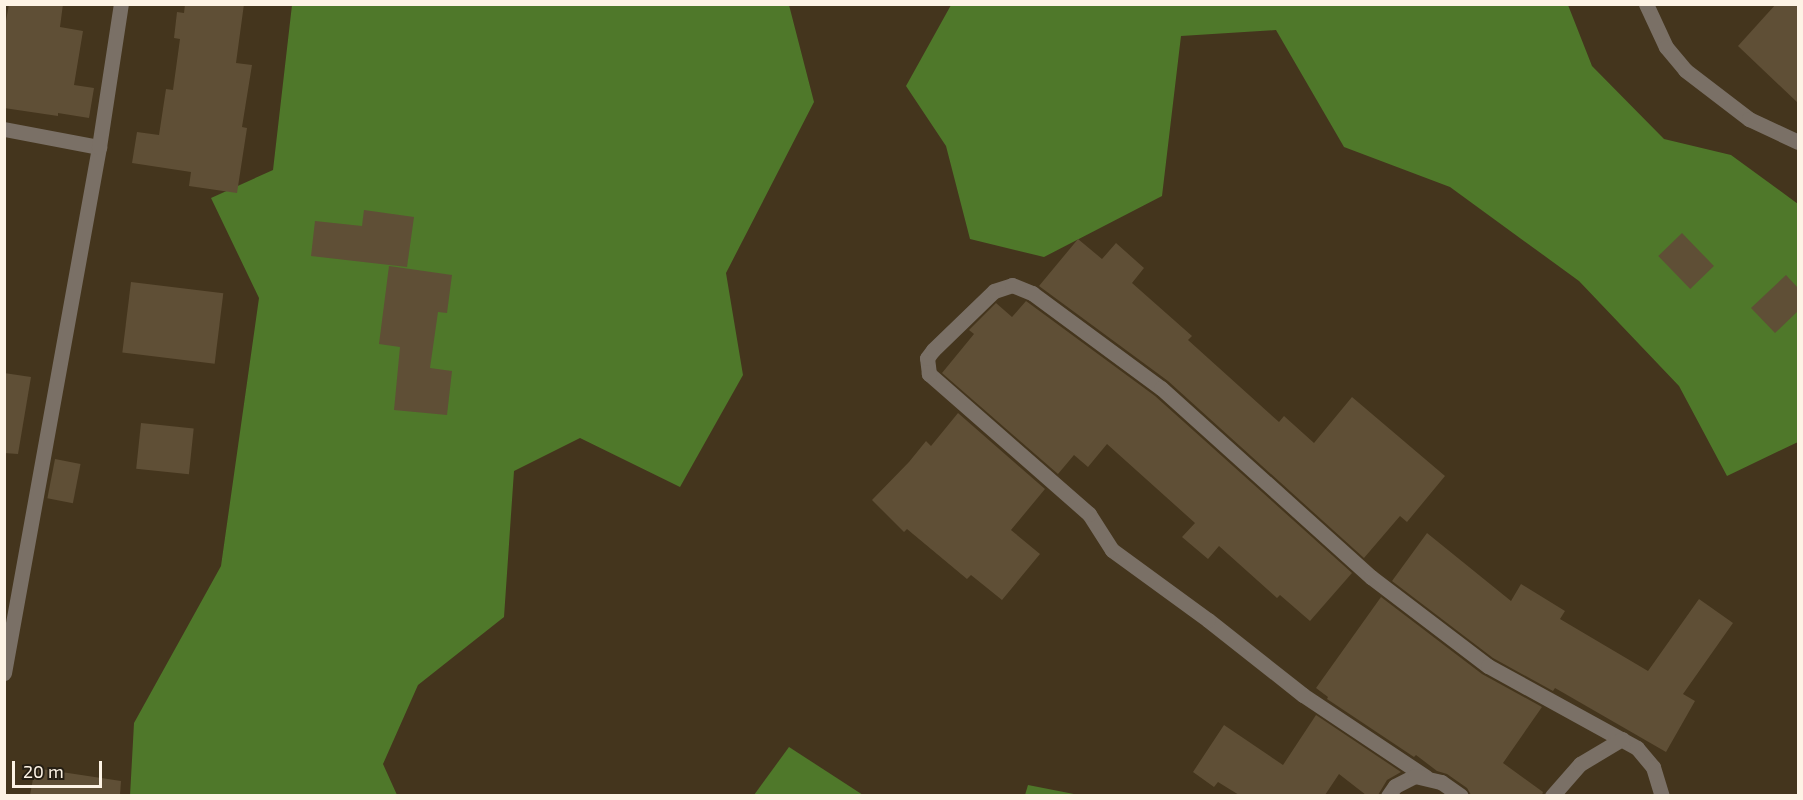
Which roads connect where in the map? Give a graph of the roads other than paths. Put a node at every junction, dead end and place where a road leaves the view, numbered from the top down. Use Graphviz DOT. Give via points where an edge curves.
graph roads {
  1 [pos="121,4"];
  2 [pos="1646,4"];
  3 [pos="4,129"];
  4 [pos="1798,142"];
  5 [pos="99,147"];
  6 [pos="6,653"];
  7 [pos="4,673"];
  8 [pos="1622,739"];
  9 [pos="1426,777"];
  10 [pos="1388,795"];
  11 [pos="1461,795"];
  12 [pos="1552,795"];
  13 [pos="1662,795"];
  1 -- 5 [label="street"];
  2 -- 4 [label="street" via="1666,47 1685,70 1749,119"];
  3 -- 5 [label="street"];
  5 -- 6 [label="street"];
  6 -- 7 [label="street"];
  8 -- 9 [label="street" via="1488,666 1371,577 1161,388 1032,293 1012,285 994,291 933,350 927,358 929,374 1089,514 1112,550 1303,695"];
  8 -- 12 [label="street" via="1580,764"];
  8 -- 13 [label="street" via="1646,755"];
  9 -- 10 [label="street" via="1407,778"];
  9 -- 11 [label="street"];
}
